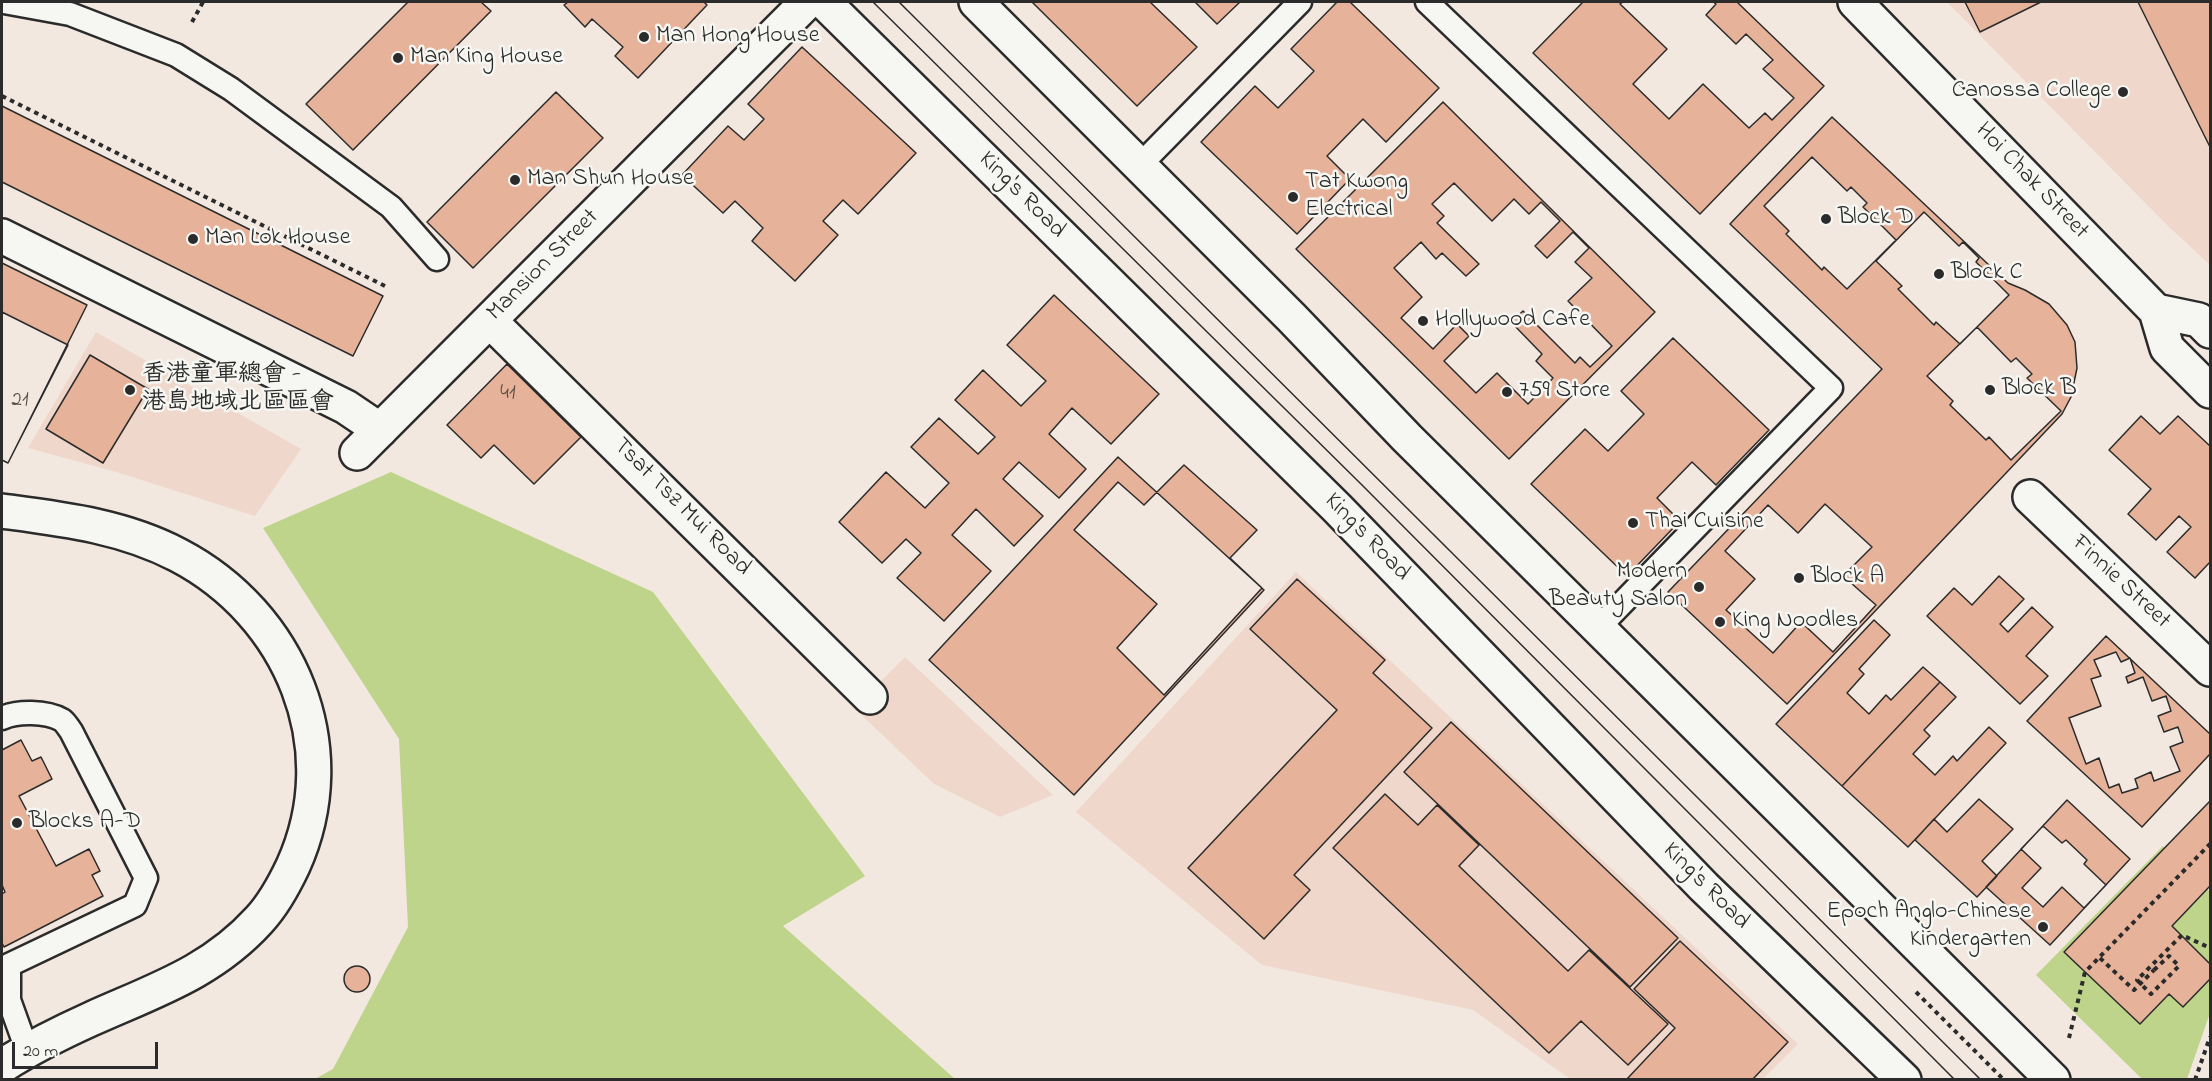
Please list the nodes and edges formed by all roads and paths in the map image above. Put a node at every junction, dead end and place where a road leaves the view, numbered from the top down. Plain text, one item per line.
1 (4, 2) edge
2 (807, 2) edge
3 (824, 2) edge
4 (976, 2) edge
5 (1300, 2) edge
6 (1427, 2) edge
7 (1855, 2) edge
8 (2, 96) edge
9 (1140, 165) junction
10 (2, 236) edge
11 (437, 259) dead end
12 (387, 286) dead end
13 (2156, 311) junction
14 (490, 321) junction
15 (2211, 331) edge
16 (2211, 391) edge
17 (380, 430) junction
18 (357, 453) dead end
19 (2030, 497) dead end
20 (2, 511) edge
21 (1598, 628) junction
22 (2211, 669) edge
23 (870, 696) dead end
24 (2, 718) edge
25 (2211, 844) edge
26 (2211, 948) edge
27 (2100, 958) junction
28 (1916, 992) dead end
29 (2211, 1036) edge
30 (2067, 1047) dead end
31 (14, 1058) edge
32 (1877, 1068) edge
33 (1904, 1080) edge
34 (2004, 1080) edge
35 (2053, 1080) edge
36 (2195, 1080) edge

1 - 11 lane
2 - 14 street, Mansion Street
3 - 32 street, King's Road
4 - 9 street
5 - 9 lane
6 - 21 lane
7 - 13 street, Hoi Chak Street
8 - 12 path
9 - 21 street
10 - 17 street
13 - 15 street
13 - 16 street, Hoi Chak Street
14 - 17 street, Mansion Street
14 - 23 street, Tsat Tsz Mui Road
17 - 18 street, Mansion Street
19 - 22 street, Finnie Street
20 - 31 street
21 - 35 street
24 - 31 lane
25 - 27 path
26 - 27 path, bridge
27 - 30 path
28 - 34 path, bridge
29 - 36 path
32 - 33 street, King's Road

